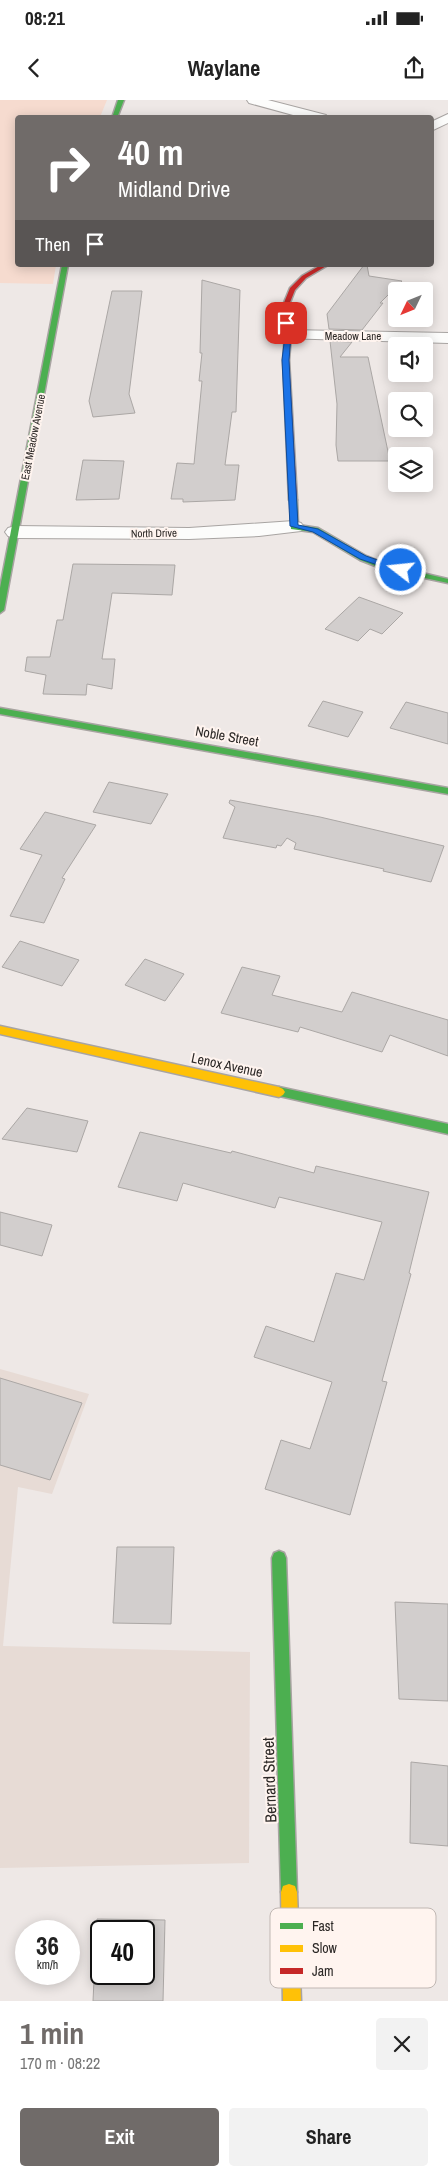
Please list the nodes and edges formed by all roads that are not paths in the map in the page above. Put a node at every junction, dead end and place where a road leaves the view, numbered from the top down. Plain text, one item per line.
1 (120, 100) edge
2 (253, 100) edge
3 (115, 115) edge
4 (310, 115) edge
5 (448, 118) edge
6 (434, 125) edge
7 (66, 267) edge
8 (322, 267) edge
9 (288, 335) junction
10 (448, 338) edge
11 (294, 526) junction
12 (9, 544) edge
13 (448, 582) edge
14 (0, 610) edge
15 (0, 711) edge
16 (448, 791) edge
17 (0, 1030) edge
18 (448, 1129) edge
19 (279, 1558) dead end
20 (289, 1908) edge
21 (292, 1988) edge
22 (292, 2001) edge

1 - 3 street
2 - 4 street
5 - 6 street
7 - 12 street, East Meadow Avenue
8 - 9 street
9 - 10 street, Meadow Lane
9 - 11 street
11 - 12 street, North Drive
11 - 13 street
12 - 14 street, East Meadow Avenue
15 - 16 street, Noble Street
17 - 18 street, Lenox Avenue
19 - 20 street, Bernard Street
21 - 22 street, Bernard Street

